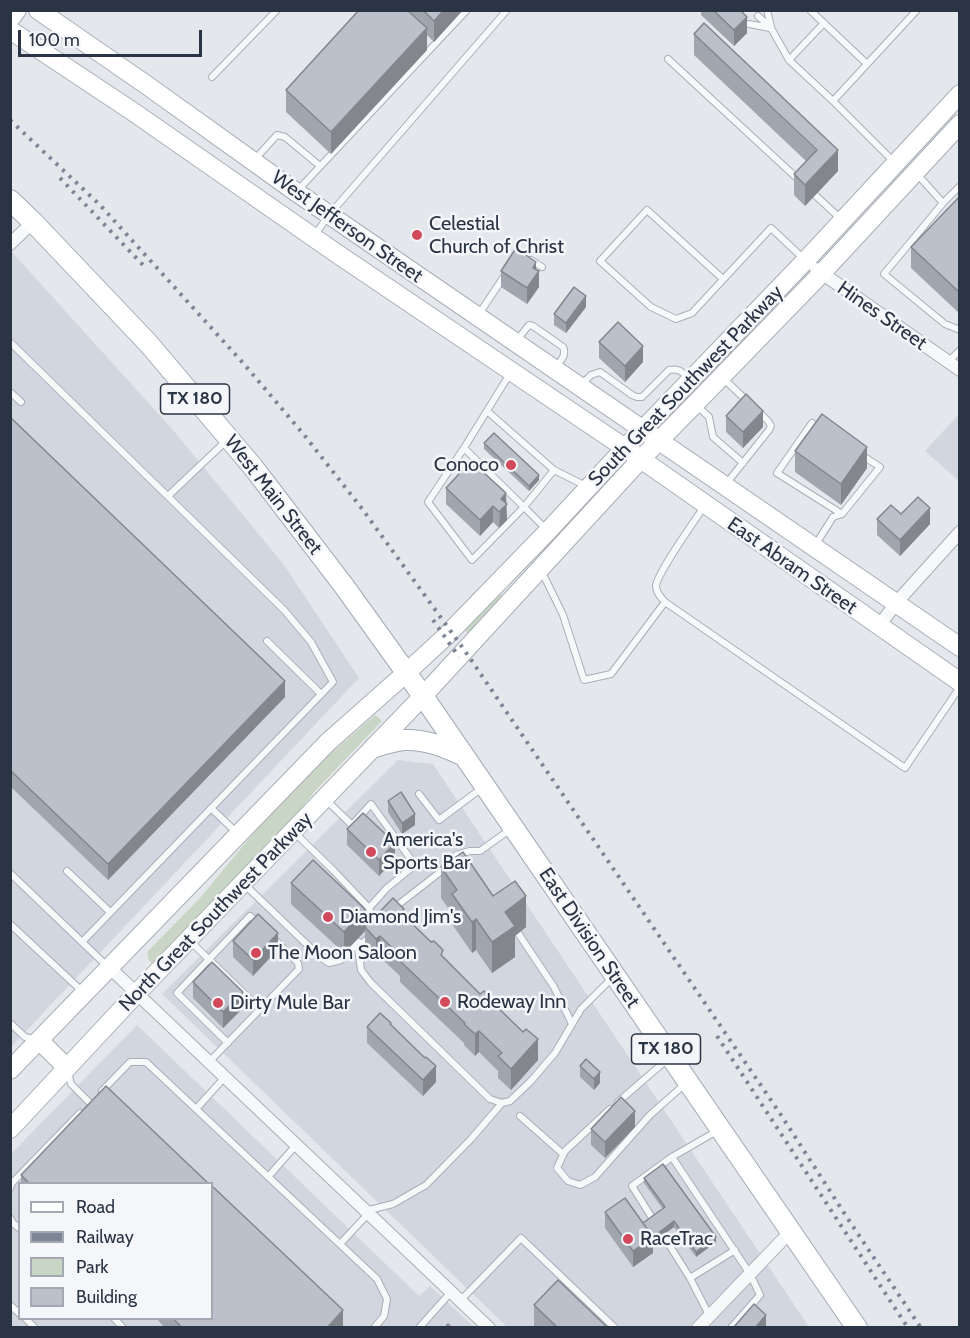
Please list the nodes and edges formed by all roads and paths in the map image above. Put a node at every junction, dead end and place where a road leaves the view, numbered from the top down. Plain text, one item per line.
1 (17, 10) edge
2 (38, 10) edge
3 (277, 10) edge
4 (467, 10) edge
5 (507, 10) edge
6 (767, 10) edge
7 (810, 10) edge
8 (917, 10) edge
9 (758, 16) dead end
10 (10, 19) edge
11 (824, 23) junction
12 (749, 24) edge
13 (771, 28) junction
14 (10, 30) edge
15 (668, 59) dead end
16 (789, 60) junction
17 (867, 64) junction
18 (212, 77) dead end
19 (148, 87) junction
20 (960, 94) edge
21 (833, 101) junction
22 (132, 111) junction
23 (960, 124) edge
24 (252, 162) junction
25 (895, 163) junction
26 (320, 166) junction
27 (915, 171) junction
28 (804, 185) edge
29 (960, 186) edge
30 (296, 192) junction
31 (815, 195) dead end
32 (10, 201) edge
33 (943, 203) junction
34 (329, 215) junction
35 (843, 220) junction
36 (33, 222) junction
37 (351, 230) junction
38 (314, 237) junction
39 (10, 244) edge
40 (336, 252) junction
41 (521, 257) edge
42 (806, 260) junction
43 (542, 267) dead end
44 (510, 269) edge
45 (820, 274) junction
46 (723, 279) junction
47 (477, 317) junction
48 (960, 330) edge
49 (510, 340) junction
50 (10, 342) edge
51 (960, 350) edge
52 (490, 357) junction
53 (948, 362) junction
54 (960, 370) edge
55 (511, 372) junction
56 (721, 377) junction
57 (692, 380) junction
58 (580, 387) junction
59 (10, 392) edge
60 (21, 402) dead end
61 (695, 404) junction
62 (487, 411) junction
63 (822, 429) edge
64 (643, 431) junction
65 (229, 439) junction
66 (658, 441) junction
67 (464, 448) junction
68 (625, 448) junction
69 (860, 455) edge
70 (640, 459) junction
71 (743, 463) junction
72 (554, 470) junction
73 (724, 486) junction
74 (589, 488) junction
75 (168, 496) junction
76 (705, 505) junction
77 (524, 507) junction
78 (842, 514) junction
79 (549, 531) junction
80 (960, 531) edge
81 (814, 547) junction
82 (540, 569) junction
83 (665, 602) junction
84 (896, 603) junction
85 (879, 626) junction
86 (267, 641) dead end
87 (960, 647) edge
88 (406, 673) junction
89 (960, 685) edge
90 (321, 694) junction
91 (423, 696) junction
92 (375, 747) junction
93 (465, 757) junction
94 (485, 786) junction
95 (419, 794) dead end
96 (325, 799) junction
97 (211, 808) junction
98 (513, 827) junction
99 (293, 832) junction
100 (239, 836) junction
101 (463, 853) junction
102 (470, 862) edge
103 (67, 871) dead end
104 (10, 873) edge
105 (244, 884) junction
106 (369, 908) junction
107 (110, 912) junction
108 (388, 915) edge
109 (381, 923) edge
110 (10, 924) edge
111 (518, 933) dead end
112 (189, 940) junction
113 (82, 942) junction
114 (209, 959) junction
115 (109, 968) junction
116 (615, 975) junction
117 (84, 993) junction
118 (136, 994) junction
119 (260, 1009) junction
120 (10, 1023) edge
121 (572, 1024) junction
122 (39, 1040) junction
123 (228, 1043) junction
124 (670, 1056) junction
125 (208, 1063) junction
126 (68, 1068) junction
127 (10, 1070) edge
128 (224, 1078) junction
129 (688, 1082) junction
130 (90, 1103) junction
131 (502, 1103) junction
132 (196, 1109) junction
133 (520, 1116) dead end
134 (10, 1129) edge
135 (721, 1129) junction
136 (296, 1146) junction
137 (563, 1154) junction
138 (672, 1157) junction
139 (268, 1177) junction
140 (10, 1188) edge
141 (367, 1212) junction
142 (790, 1231) junction
143 (340, 1244) junction
144 (735, 1250) junction
145 (750, 1274) junction
146 (690, 1278) junction
147 (456, 1297) junction
148 (709, 1316) junction
149 (374, 1328) edge
150 (419, 1328) edge
151 (489, 1328) edge
152 (615, 1328) edge
153 (698, 1328) edge
154 (731, 1328) edge
155 (857, 1328) edge

1 - 10 main road
2 - 19 main road, West Jefferson Street
3 - 18 lane
4 - 26 lane
5 - 34 lane
6 - 13 lane
7 - 11 lane
8 - 17 lane
9 - 13 lane
11 - 16 lane
11 - 17 lane
12 - 13 lane
13 - 16 lane
14 - 22 main road, West Jefferson Street
15 - 28 lane
16 - 21 lane
17 - 21 lane
19 - 22 main road
19 - 24 main road, West Jefferson Street
20 - 25 main road, South Great Southwest Parkway
21 - 25 lane
22 - 38 main road, West Jefferson Street
23 - 27 main road, South Great Southwest Parkway
24 - 26 lane
24 - 30 main road, West Jefferson Street
25 - 35 main road, South Great Southwest Parkway
26 - 30 lane
27 - 33 lane
27 - 45 main road, South Great Southwest Parkway
29 - 33 lane
30 - 34 main road, West Jefferson Street
31 - 35 lane
32 - 36 main road, West Main Street / TX 180
33 - 48 lane
34 - 37 main road, West Jefferson Street
34 - 38 lane
35 - 42 main road, South Great Southwest Parkway
36 - 39 street
36 - 65 main road, West Main Street / TX 180
37 - 40 main road
37 - 47 main road, West Jefferson Street
38 - 40 main road, West Jefferson Street
40 - 52 main road, West Jefferson Street
41 - 43 lane
42 - 45 street, Hines Street
42 - 46 lane
42 - 57 main road, South Great Southwest Parkway
44 - 47 lane
45 - 53 street, Hines Street
45 - 56 main road, South Great Southwest Parkway
46 - 46 lane
47 - 49 main road, West Jefferson Street
49 - 52 main road
49 - 58 main road, West Jefferson Street
50 - 75 lane
51 - 53 lane
52 - 55 main road, West Jefferson Street
53 - 54 street, Hines Street
55 - 62 lane
55 - 68 main road, West Jefferson Street
56 - 61 main road, South Great Southwest Parkway
56 - 71 lane
57 - 58 lane
57 - 64 main road, South Great Southwest Parkway
58 - 64 main road, West Jefferson Street
59 - 60 lane
61 - 66 main road, South Great Southwest Parkway
61 - 71 lane
62 - 67 lane
62 - 72 lane
63 - 78 lane
64 - 66 main road, West Jefferson Street
64 - 68 main road, South Great Southwest Parkway
65 - 75 lane
65 - 88 main road, West Main Street / TX 180
66 - 70 main road, South Great Southwest Parkway
66 - 73 main road, East Abram Street
67 - 77 lane
67 - 77 lane
68 - 70 main road, East Abram Street
68 - 74 main road, South Great Southwest Parkway
69 - 78 lane
70 - 76 main road, East Abram Street
70 - 82 main road, South Great Southwest Parkway
71 - 73 lane
72 - 74 lane
72 - 77 lane
73 - 81 main road, East Abram Street
74 - 79 main road, South Great Southwest Parkway
75 - 90 lane
76 - 83 lane
76 - 85 main road, East Abram Street
77 - 79 lane
78 - 81 lane
79 - 88 main road, South Great Southwest Parkway
80 - 84 street
81 - 84 main road, East Abram Street
82 - 83 lane
82 - 91 main road, South Great Southwest Parkway
83 - 89 lane
84 - 85 street
84 - 87 main road, East Abram Street
85 - 89 main road, East Abram Street
86 - 90 lane
88 - 91 main road, West Main Street / TX 180
88 - 100 main road, North Great Southwest Parkway
90 - 97 lane
91 - 92 main road, North Great Southwest Parkway
91 - 93 main road, East Division Street / TX 180
92 - 93 main road
92 - 96 main road, North Great Southwest Parkway
93 - 94 main road, East Division Street / TX 180
94 - 95 lane
94 - 98 main road, East Division Street / TX 180
96 - 99 main road, North Great Southwest Parkway
96 - 106 lane
97 - 100 lane
97 - 107 lane
98 - 101 lane
98 - 116 main road, East Division Street / TX 180
99 - 105 main road, North Great Southwest Parkway
99 - 106 lane
100 - 115 main road, North Great Southwest Parkway
101 - 102 lane
101 - 108 lane
103 - 107 lane
104 - 113 lane
105 - 106 lane
105 - 112 main road, North Great Southwest Parkway
107 - 113 lane
109 - 131 lane
110 - 117 lane
111 - 121 lane
112 - 114 lane
112 - 118 main road, North Great Southwest Parkway
113 - 115 lane
114 - 119 lane
114 - 119 lane
114 - 123 lane
115 - 117 main road, North Great Southwest Parkway
115 - 118 street
116 - 121 lane
116 - 124 main road, East Division Street / TX 180
117 - 122 main road, North Great Southwest Parkway
118 - 125 street
118 - 126 main road, North Great Southwest Parkway
119 - 123 lane
120 - 122 lane
121 - 131 lane
122 - 126 main road
122 - 127 main road, North Great Southwest Parkway
123 - 125 lane
124 - 129 main road, East Division Street / TX 180
124 - 137 lane
125 - 128 street
126 - 130 lane
126 - 134 main road, North Great Southwest Parkway
128 - 132 lane
128 - 136 street
129 - 135 main road, East Division Street / TX 180
129 - 137 lane
130 - 132 lane
130 - 140 lane
131 - 141 lane
132 - 139 lane
133 - 137 lane
135 - 138 lane
135 - 142 main road, East Division Street / TX 180
136 - 139 lane
136 - 141 street
138 - 144 lane
138 - 146 lane
139 - 143 lane
141 - 143 lane
141 - 147 street
142 - 145 street
142 - 155 main road, East Division Street / TX 180
143 - 149 lane
144 - 145 lane
144 - 146 lane
145 - 148 street
145 - 154 lane
146 - 148 lane
147 - 150 lane
147 - 151 street
147 - 152 lane
148 - 153 street

